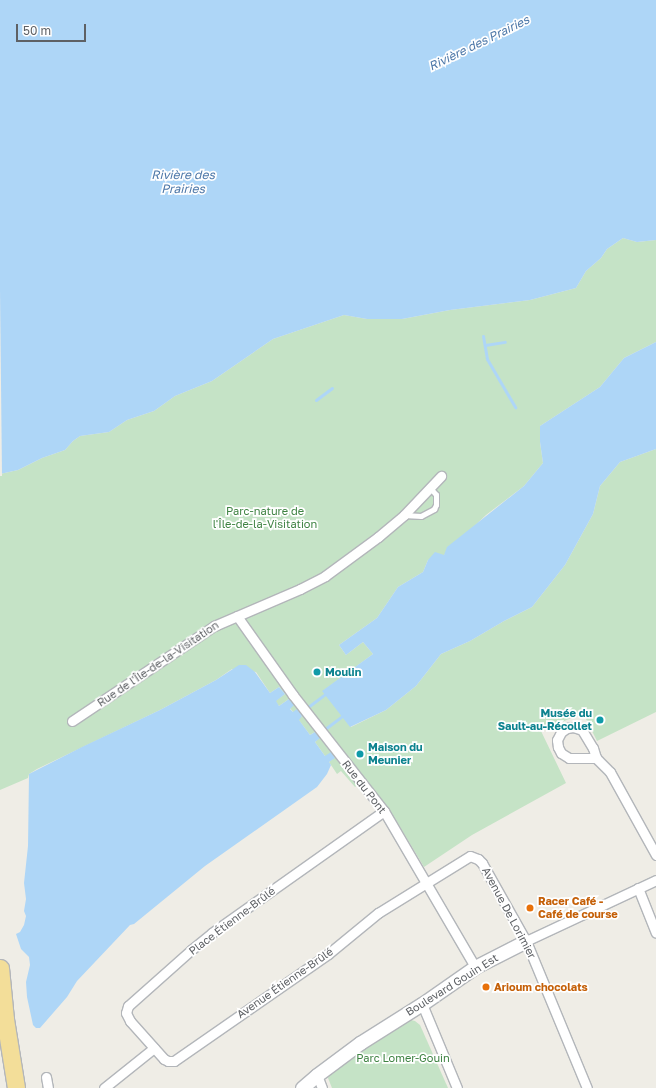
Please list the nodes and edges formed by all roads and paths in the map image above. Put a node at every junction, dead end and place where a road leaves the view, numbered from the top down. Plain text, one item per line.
1 (441, 476) dead end
2 (430, 488) junction
3 (404, 515) junction
4 (237, 616) junction
5 (72, 721) dead end
6 (596, 758) dead end
7 (384, 811) junction
8 (656, 855) edge
9 (470, 856) joint
10 (656, 880) edge
11 (427, 882) junction
12 (638, 888) junction
13 (656, 933) edge
14 (526, 941) junction
15 (475, 967) junction
16 (0, 968) edge
17 (422, 1004) junction
18 (154, 1048) junction
19 (316, 1075) junction
20 (46, 1077) dead end
21 (16, 1088) edge
22 (48, 1088) edge
23 (104, 1088) edge
24 (302, 1088) edge
25 (322, 1088) edge
26 (457, 1088) edge
27 (587, 1088) edge

1 - 2 street, Rue de l'Île-de-la-Visitation
2 - 3 street, Rue de l'Île-de-la-Visitation
2 - 3 lane
3 - 4 street, Rue de l'Île-de-la-Visitation
4 - 5 street, Rue de l'Île-de-la-Visitation
4 - 7 street, Rue du Pont
6 - 8 street
7 - 11 street, Rue du Pont
7 - 18 street, Place Étienne-Brûlé
9 - 11 street, Avenue Étienne-Brûlé
9 - 14 street, Avenue De Lorimier
10 - 12 street, Boulevard Gouin Est
11 - 15 street, Rue du Pont
11 - 18 street, Avenue Étienne-Brûlé
12 - 13 street
12 - 14 street, Boulevard Gouin Est
14 - 15 street, Boulevard Gouin Est
14 - 27 street, Avenue De Lorimier
15 - 17 street, Boulevard Gouin Est
16 - 21 highway
17 - 19 street, Boulevard Gouin Est
17 - 26 street
18 - 23 street
19 - 24 street, Boulevard Gouin Est
19 - 25 street
20 - 22 street

